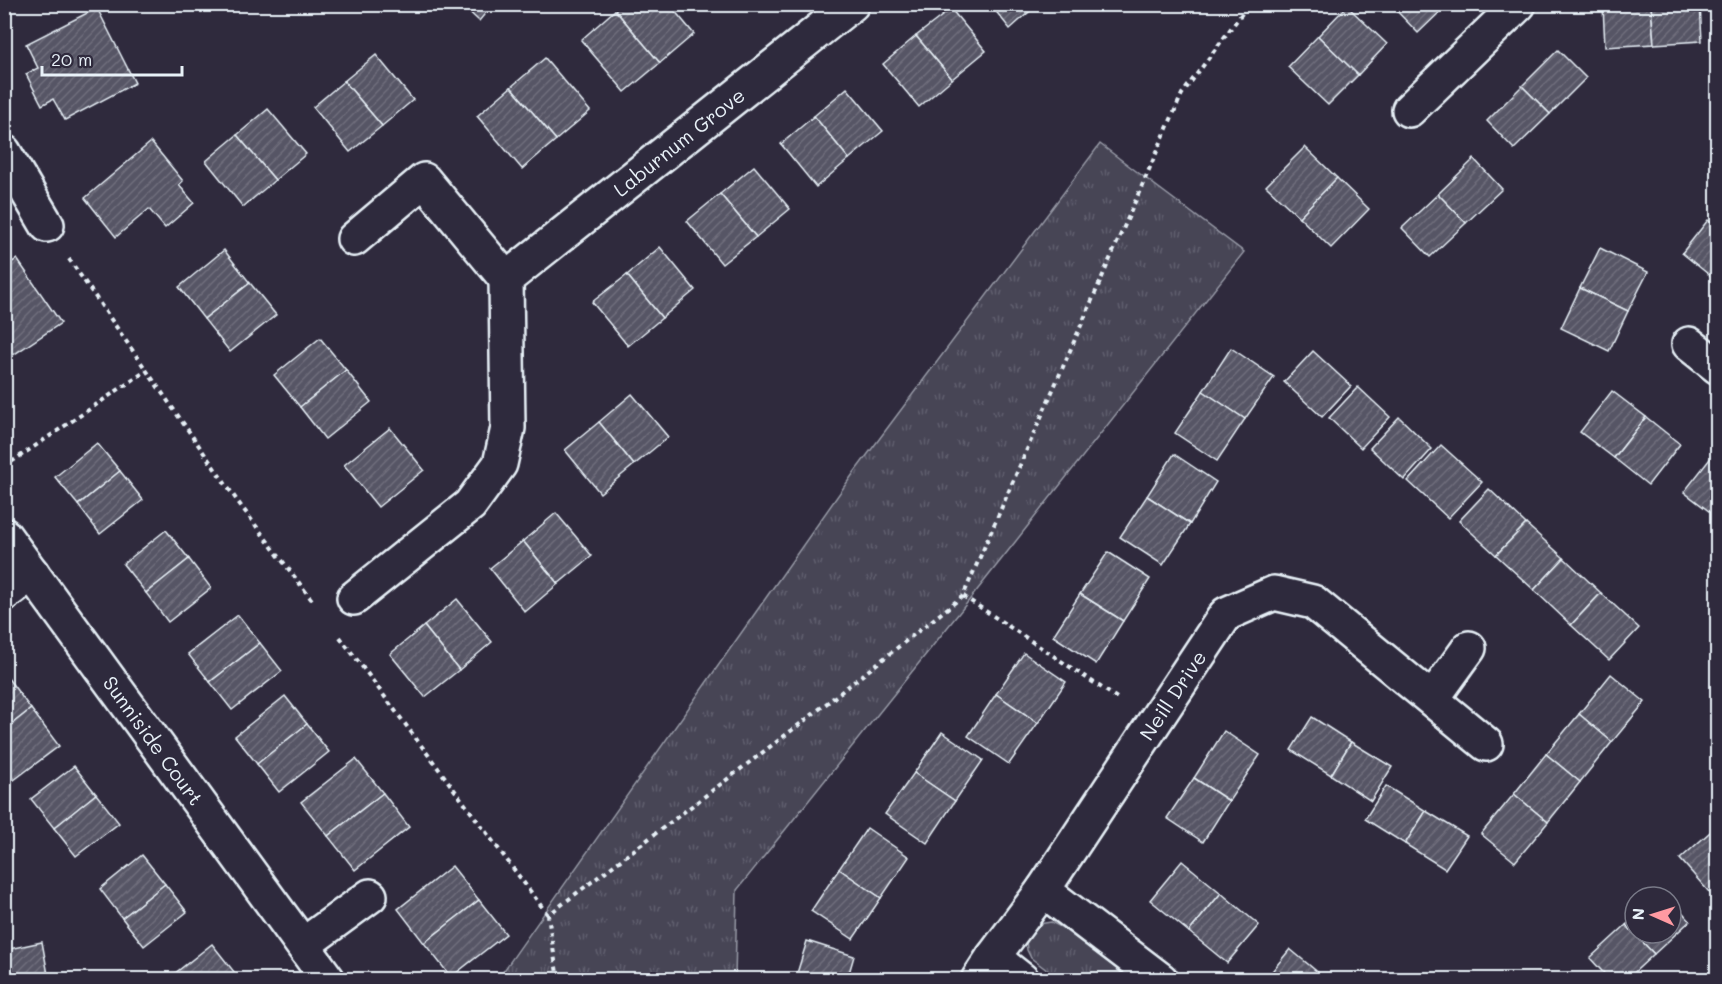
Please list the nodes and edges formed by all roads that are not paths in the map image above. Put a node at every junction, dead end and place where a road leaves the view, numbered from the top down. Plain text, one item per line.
1 (852, 4) edge
2 (1519, 4) edge
3 (1409, 110) dead end
4 (4, 152) edge
5 (46, 225) road end
6 (354, 239) dead end
7 (506, 279) junction
8 (1689, 344) dead end
9 (1718, 367) edge
10 (4, 535) edge
11 (32, 573) junction
12 (4, 594) edge
13 (354, 598) dead end
14 (1469, 648) dead end
15 (1432, 699) junction
16 (1486, 744) dead end
17 (1043, 890) junction
18 (370, 896) dead end
19 (303, 945) junction
20 (986, 968) edge
21 (328, 980) edge
22 (1022, 980) edge
23 (1161, 980) edge

1 - 7 street, Laburnum Grove
2 - 3 street
4 - 5 street
6 - 7 street
7 - 13 street
8 - 9 street
10 - 11 street, Sunniside Court
11 - 12 street
11 - 19 street, Sunniside Court
14 - 15 street
15 - 16 street, Neill Drive
15 - 17 street, Neill Drive
17 - 20 street, Neill Drive
17 - 23 street
18 - 19 street
19 - 21 street, Sunniside Court
20 - 22 street

